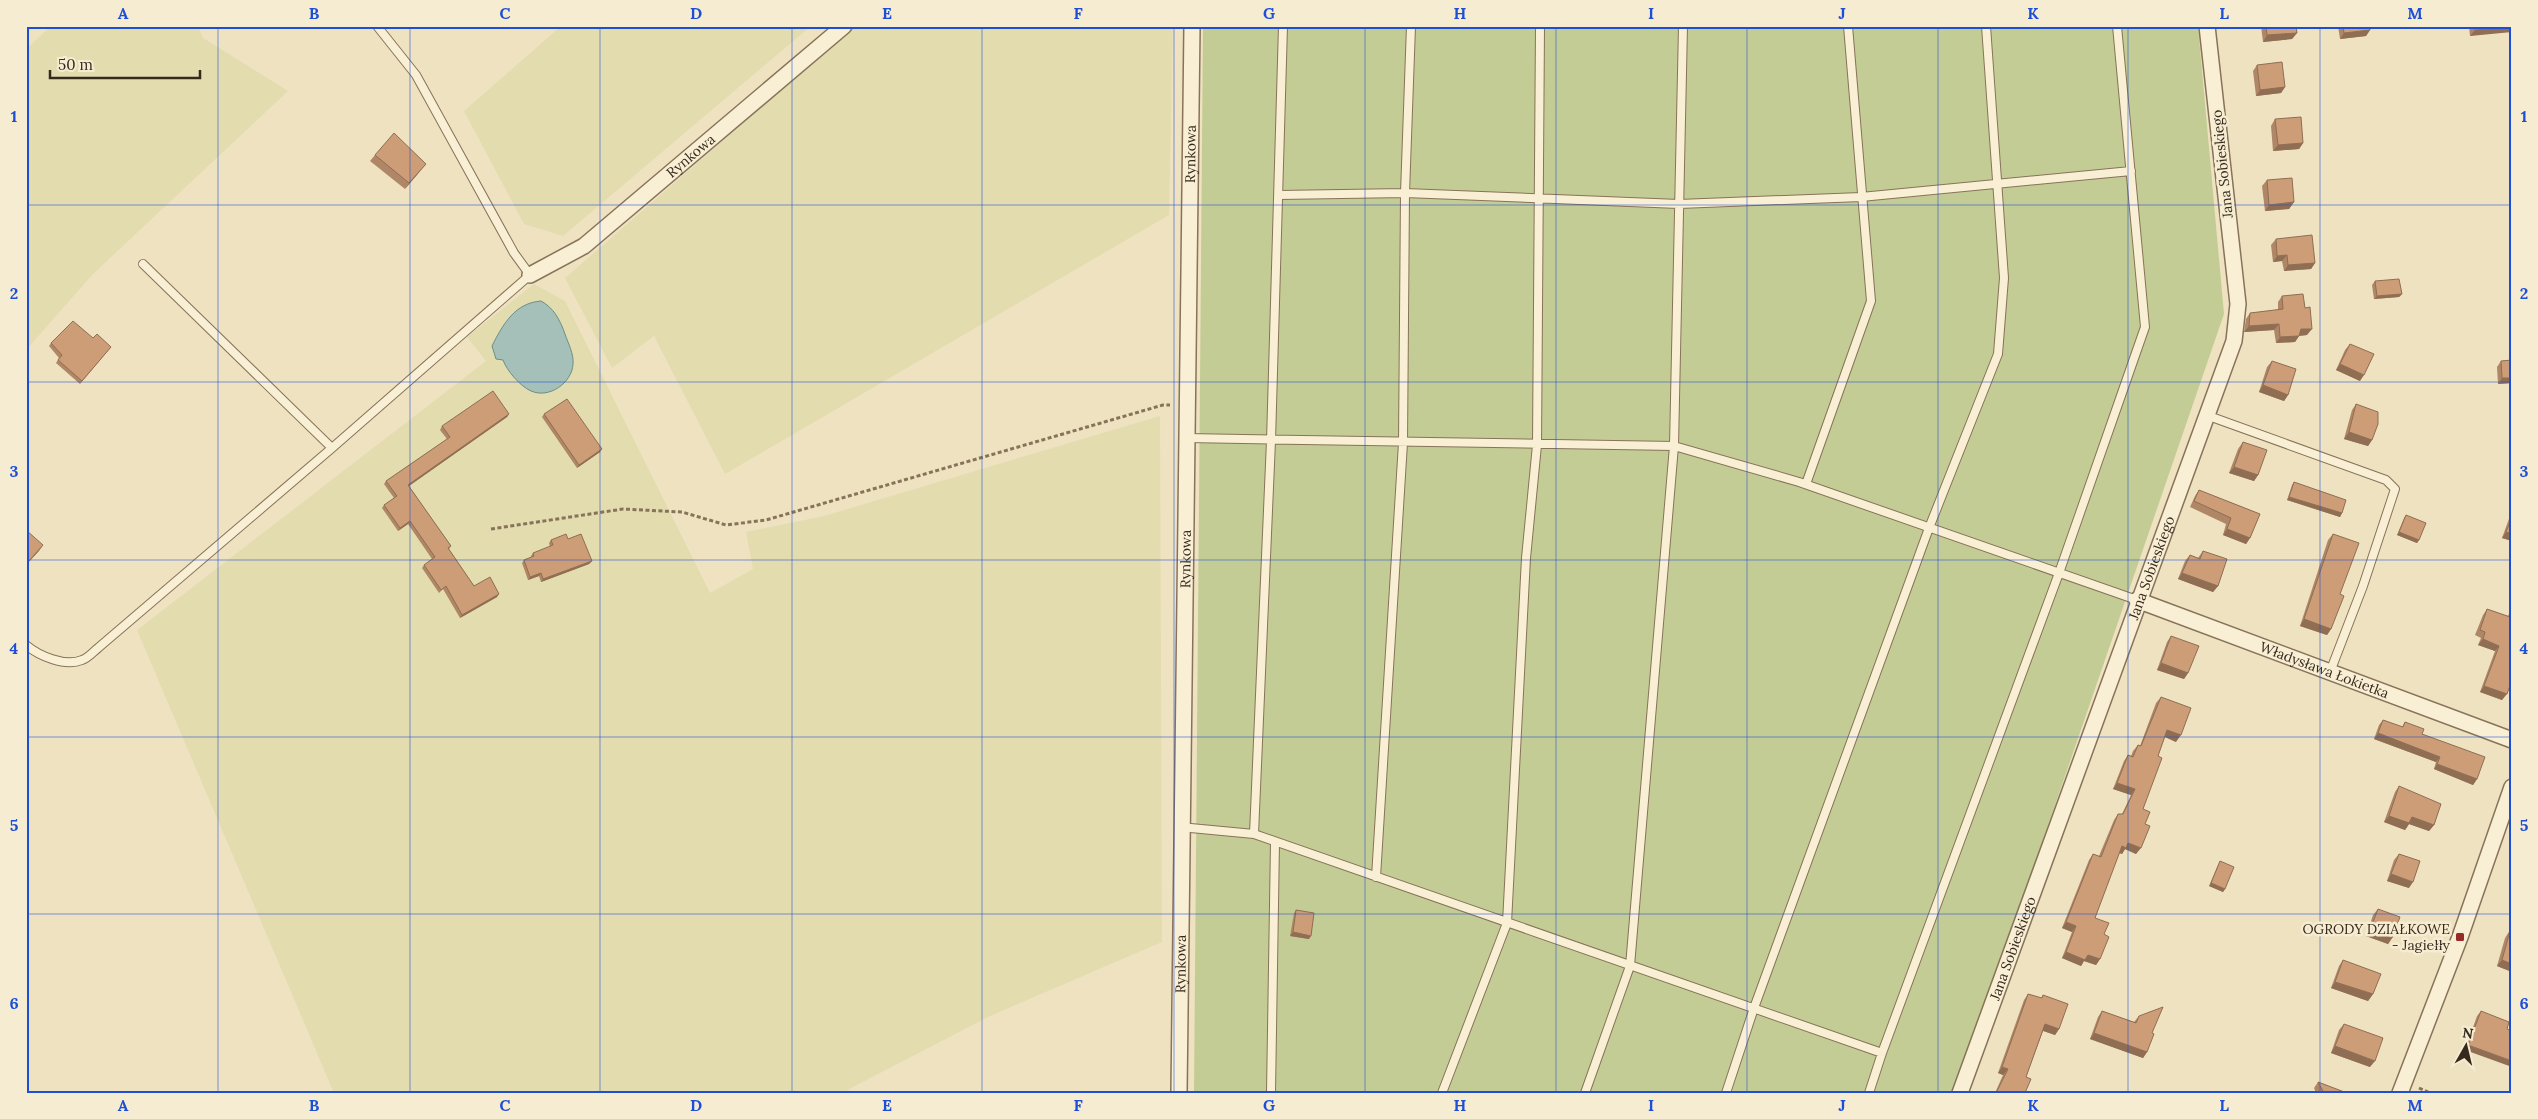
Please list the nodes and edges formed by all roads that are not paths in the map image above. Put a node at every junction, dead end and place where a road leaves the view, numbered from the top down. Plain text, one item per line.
1 (377, 26) edge
2 (844, 26) edge
3 (1192, 26) edge
4 (1283, 26) edge
5 (1411, 26) edge
6 (1540, 26) edge
7 (1683, 26) edge
8 (1848, 26) edge
9 (1986, 26) edge
10 (2117, 26) edge
11 (2207, 26) edge
12 (2131, 171) junction
13 (1997, 182) junction
14 (1405, 193) junction
15 (1279, 195) junction
16 (1861, 197) junction
17 (1537, 200) junction
18 (1680, 204) junction
19 (143, 264) dead end
20 (530, 275) junction
21 (2206, 416) junction
22 (1186, 438) junction
23 (1271, 441) junction
24 (1403, 443) junction
25 (1537, 445) junction
26 (1674, 446) junction
27 (332, 448) junction
28 (1806, 484) junction
29 (1929, 528) junction
30 (2058, 573) junction
31 (2137, 600) junction
32 (26, 645) edge
33 (2330, 672) junction
34 (2512, 740) edge
35 (2512, 787) edge
36 (1180, 826) junction
37 (1254, 834) junction
38 (1274, 842) junction
39 (1376, 877) junction
40 (1507, 923) junction
41 (1630, 966) junction
42 (1754, 1008) junction
43 (1882, 1053) junction
44 (1179, 1093) edge
45 (1271, 1093) edge
46 (1442, 1093) edge
47 (1585, 1093) edge
48 (1726, 1093) edge
49 (1868, 1093) edge
50 (1960, 1093) edge
51 (2400, 1093) edge

1 - 20 lane
2 - 20 street, Rynkowa
3 - 22 street, Rynkowa
4 - 15 lane
5 - 14 lane
6 - 17 lane
7 - 18 lane
8 - 16 lane
9 - 13 lane
10 - 12 lane
11 - 21 street, Jana Sobieskiego
12 - 13 lane
12 - 30 lane
13 - 16 lane
13 - 29 lane
14 - 15 lane
14 - 17 lane
14 - 24 lane
15 - 23 lane
16 - 18 lane
16 - 28 lane
17 - 18 lane
17 - 25 lane
18 - 26 lane
19 - 27 lane
20 - 27 lane
21 - 31 street, Jana Sobieskiego
21 - 33 lane
22 - 23 lane
22 - 36 street, Rynkowa
23 - 24 lane
23 - 37 lane
24 - 25 lane
24 - 39 lane
25 - 26 lane
25 - 40 lane
26 - 28 lane
26 - 41 lane
27 - 32 lane
28 - 29 lane
29 - 30 lane
29 - 42 lane
30 - 31 lane
30 - 43 lane
31 - 33 street, Władysława Łokietka
31 - 50 street, Jana Sobieskiego
33 - 34 street, Władysława Łokietka
35 - 51 street
36 - 37 lane
36 - 44 street, Rynkowa
37 - 38 lane
38 - 39 lane
38 - 45 lane
39 - 40 lane
40 - 41 lane
40 - 46 lane
41 - 42 lane
41 - 47 lane
42 - 43 lane
42 - 48 lane
43 - 49 lane

